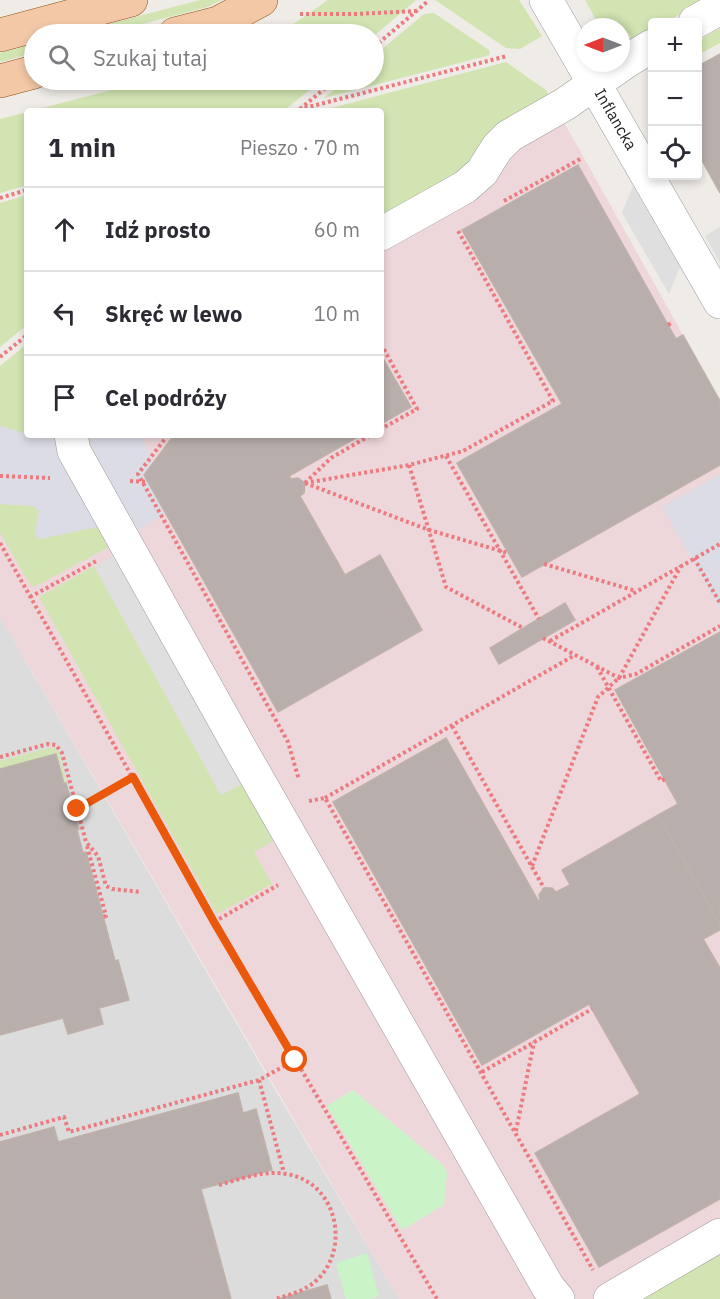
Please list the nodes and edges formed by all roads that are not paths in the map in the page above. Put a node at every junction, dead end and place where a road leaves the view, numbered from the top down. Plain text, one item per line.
1 (131, 0) edge
2 (261, 0) edge
3 (546, 0) edge
4 (720, 8) edge
5 (702, 18) edge
6 (41, 24) edge
7 (214, 24) edge
8 (24, 29) edge
9 (0, 35) edge
10 (648, 48) edge
11 (24, 75) edge
12 (0, 81) edge
13 (596, 83) junction
14 (384, 232) edge
15 (720, 302) edge
16 (72, 438) edge
17 (720, 1235) edge
18 (603, 1287) edge
19 (558, 1299) edge

1 - 6 main road
2 - 7 main road
3 - 13 street, Inflancka
4 - 5 street
8 - 9 main road
10 - 13 street
11 - 12 main road
13 - 14 street
13 - 15 street, Inflancka
16 - 19 street
17 - 18 street

